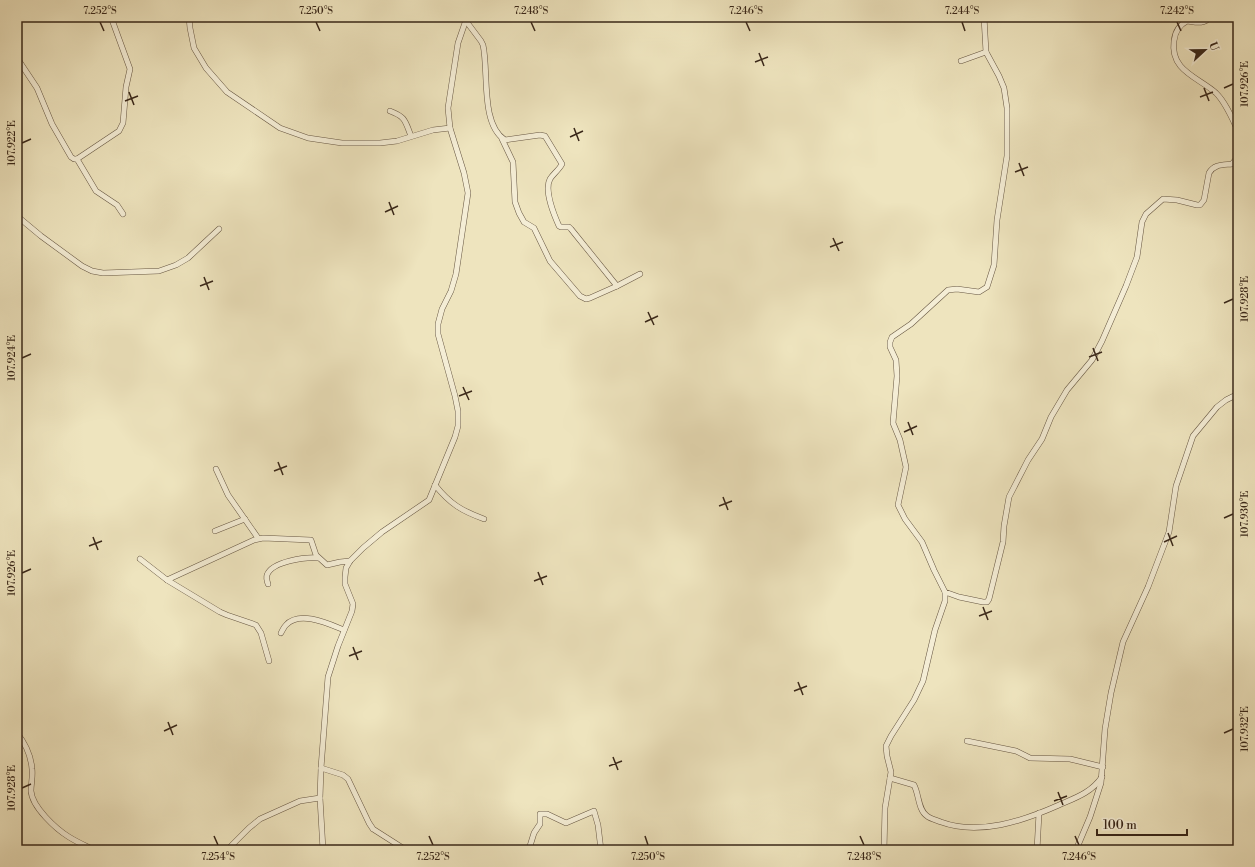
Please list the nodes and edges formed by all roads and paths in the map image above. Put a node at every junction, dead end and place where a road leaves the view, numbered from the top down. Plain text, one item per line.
1 (111, 17) edge
2 (189, 17) edge
3 (984, 17) edge
4 (1210, 17) edge
5 (467, 19) edge
6 (986, 52) junction
7 (17, 58) edge
8 (961, 61) dead end
9 (390, 110) dead end
10 (450, 128) junction
11 (1238, 131) edge
12 (411, 136) junction
13 (501, 138) junction
14 (1238, 157) edge
15 (78, 159) junction
16 (123, 214) dead end
17 (17, 216) edge
18 (219, 228) dead end
19 (640, 274) dead end
20 (617, 286) junction
21 (1238, 394) edge
22 (216, 469) dead end
23 (435, 485) junction
24 (484, 518) dead end
25 (244, 519) junction
26 (215, 531) dead end
27 (258, 538) junction
28 (318, 558) junction
29 (140, 559) dead end
30 (350, 561) junction
31 (168, 580) junction
32 (268, 584) dead end
33 (945, 592) junction
34 (344, 630) junction
35 (281, 633) dead end
36 (269, 661) dead end
37 (17, 733) edge
38 (967, 741) dead end
39 (1103, 767) junction
40 (321, 768) junction
41 (1102, 777) junction
42 (890, 778) junction
43 (320, 798) junction
44 (1039, 813) junction
45 (94, 850) edge
46 (227, 850) edge
47 (323, 850) edge
48 (406, 850) edge
49 (525, 850) edge
50 (601, 850) edge
51 (884, 850) edge
52 (1037, 850) edge
53 (1076, 850) edge

1 - 15 street
2 - 12 street
3 - 6 street
4 - 11 street
5 - 10 street
5 - 13 street
6 - 8 street
6 - 33 street
7 - 15 street
9 - 12 street
10 - 12 street
10 - 23 street
13 - 20 street
13 - 20 street
14 - 33 street
15 - 16 street
17 - 18 street
19 - 20 street
21 - 39 street
22 - 25 street
23 - 24 street
23 - 30 street
25 - 26 street
25 - 27 street
27 - 28 street
27 - 31 street
28 - 30 street
28 - 32 street
29 - 31 street
30 - 34 street
31 - 36 street
33 - 42 street
34 - 35 street
34 - 40 street
37 - 45 street
38 - 39 street
39 - 41 street
40 - 43 street
40 - 48 street
41 - 44 street
41 - 53 street
42 - 44 street
42 - 51 street
43 - 46 street
43 - 47 street
44 - 52 street
49 - 50 street

